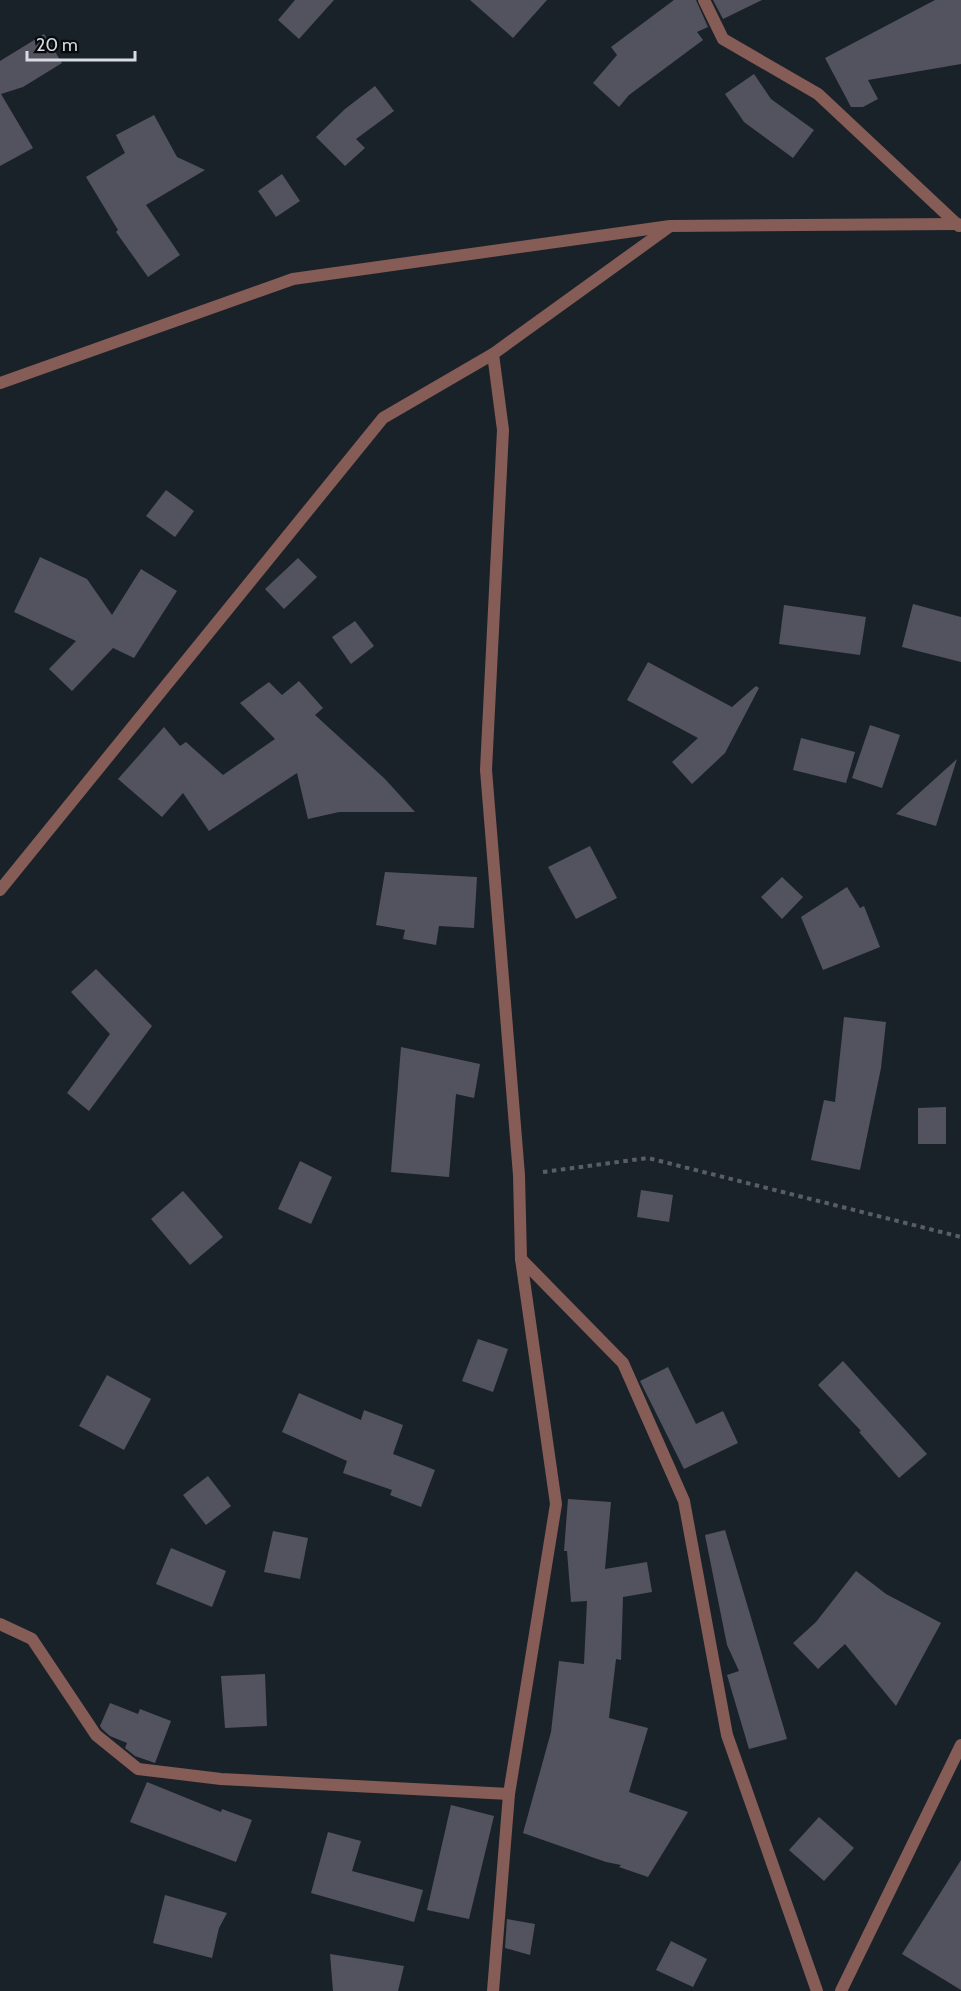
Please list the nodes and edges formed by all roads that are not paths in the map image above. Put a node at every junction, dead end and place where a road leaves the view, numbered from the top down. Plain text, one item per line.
1 (704, 0) edge
2 (670, 226) junction
3 (960, 227) edge
4 (493, 354) junction
5 (0, 383) edge
6 (0, 890) edge
7 (521, 1259) junction
8 (0, 1624) edge
9 (961, 1745) edge
10 (509, 1794) junction
11 (493, 1991) edge
12 (817, 1991) edge
13 (841, 1991) edge

1 - 3 street
2 - 3 street
2 - 4 street
2 - 5 street
4 - 6 street
4 - 7 street
7 - 10 street
7 - 12 street
8 - 10 street
9 - 13 street
10 - 11 street

